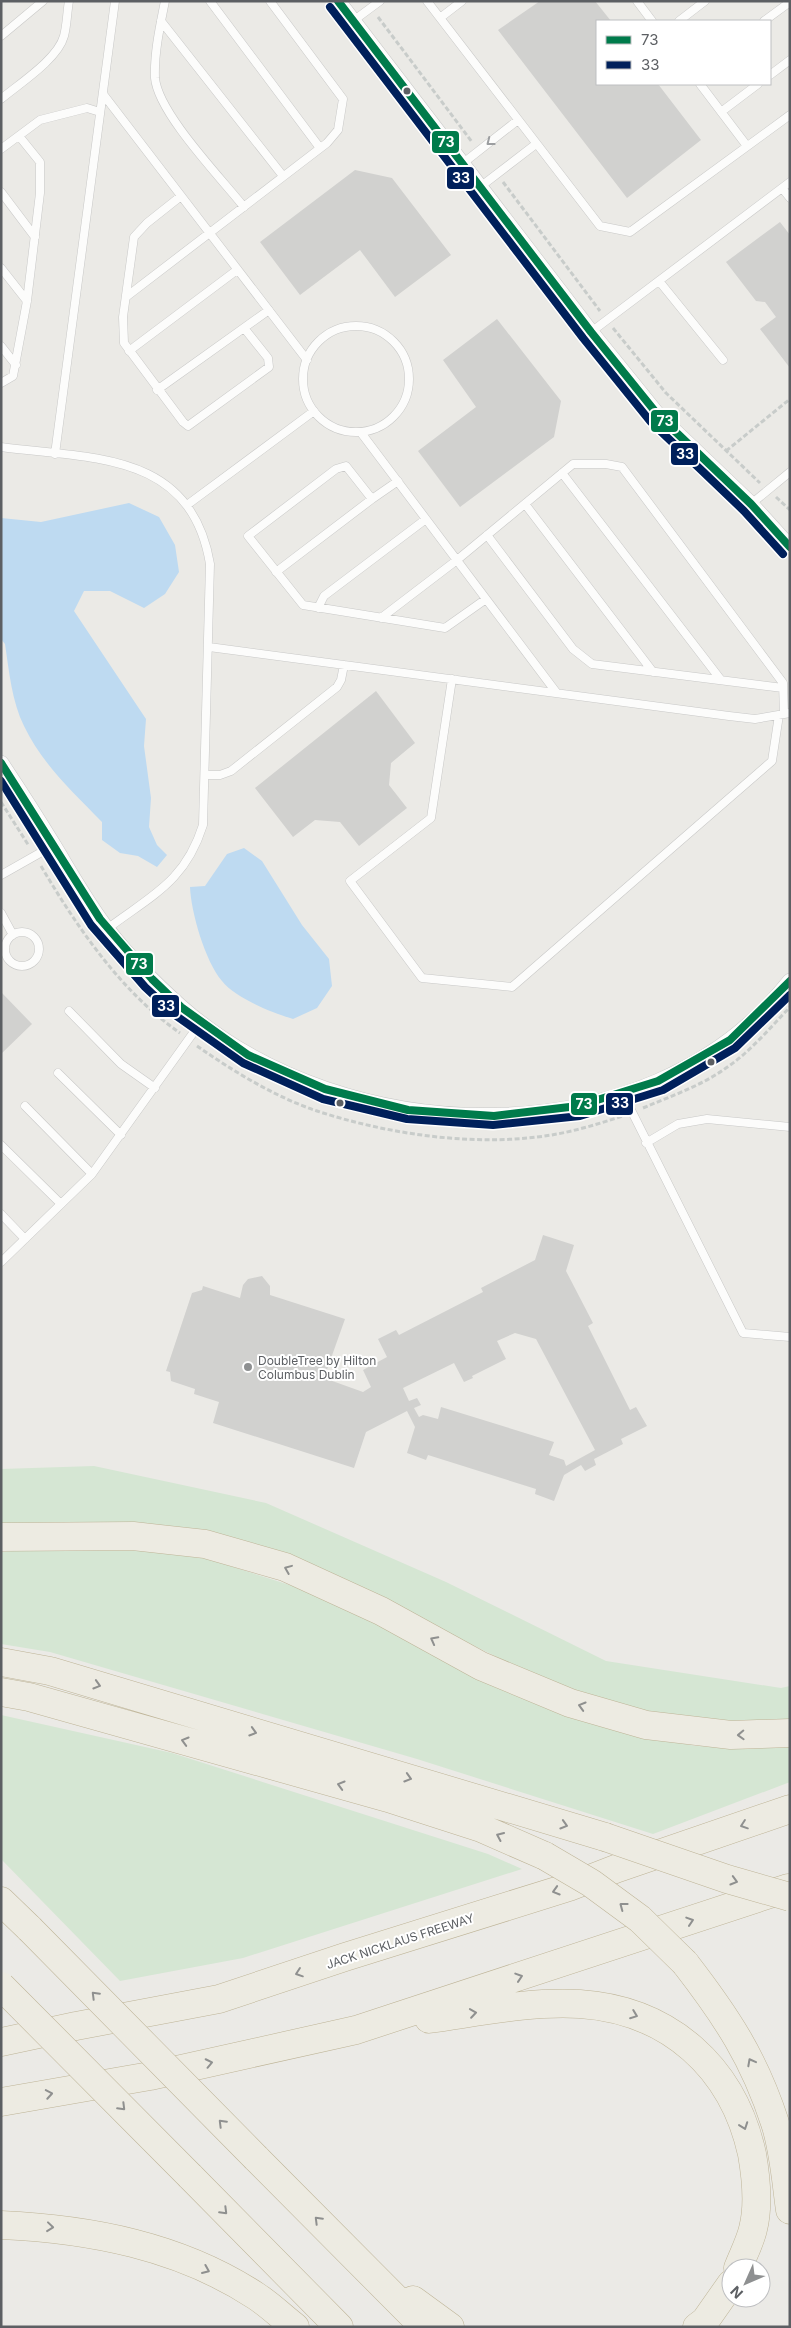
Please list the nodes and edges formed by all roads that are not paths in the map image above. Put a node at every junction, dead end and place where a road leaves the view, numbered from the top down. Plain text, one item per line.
1 (43, 1) edge
2 (68, 1) edge
3 (115, 1) edge
4 (165, 1) edge
5 (210, 1) edge
6 (270, 1) edge
7 (338, 1) edge
8 (380, 1) edge
9 (427, 1) edge
10 (462, 1) edge
11 (637, 1) edge
12 (705, 1) edge
13 (790, 2) edge
14 (440, 18) junction
15 (651, 20) edge
16 (679, 20) edge
17 (765, 20) edge
18 (353, 21) junction
19 (161, 22) junction
20 (1, 36) edge
21 (790, 60) edge
22 (771, 74) edge
23 (701, 85) edge
24 (757, 85) edge
25 (103, 94) junction
26 (1, 99) edge
27 (100, 112) junction
28 (721, 112) junction
29 (790, 115) edge
30 (518, 120) junction
31 (19, 136) junction
32 (536, 144) junction
33 (747, 146) junction
34 (320, 148) junction
35 (1, 149) edge
36 (462, 164) junction
37 (283, 176) junction
38 (790, 182) edge
39 (480, 187) junction
40 (782, 188) junction
41 (1, 192) edge
42 (181, 196) junction
43 (790, 198) edge
44 (244, 207) junction
45 (210, 233) junction
46 (35, 237) junction
47 (1, 268) edge
48 (237, 270) junction
49 (660, 281) junction
50 (126, 297) junction
51 (27, 301) junction
52 (269, 310) junction
53 (244, 328) junction
54 (591, 332) junction
55 (1, 346) edge
56 (129, 351) junction
57 (307, 360) junction
58 (723, 360) dead end
59 (16, 365) junction
60 (1, 383) edge
61 (157, 390) junction
62 (314, 411) junction
63 (362, 434) junction
64 (1, 447) edge
65 (55, 454) junction
66 (790, 472) edge
67 (562, 473) junction
68 (398, 481) junction
69 (372, 499) junction
70 (525, 504) junction
71 (751, 504) junction
72 (187, 505) junction
73 (426, 519) junction
74 (487, 535) junction
75 (790, 547) edge
76 (457, 560) junction
77 (276, 572) junction
78 (486, 599) junction
79 (318, 608) junction
80 (381, 618) junction
81 (209, 648) junction
82 (344, 665) junction
83 (653, 672) junction
84 (452, 679) junction
85 (721, 680) junction
86 (783, 688) junction
87 (556, 692) junction
88 (784, 714) edge
89 (1, 763) edge
90 (206, 775) junction
91 (7, 783) edge
92 (54, 845) junction
93 (1, 875) edge
94 (1, 913) edge
95 (107, 929) junction
96 (13, 935) junction
97 (790, 981) edge
98 (70, 1011) dead end
99 (201, 1022) junction
100 (58, 1073) dead end
101 (155, 1088) junction
102 (623, 1094) junction
103 (25, 1106) dead end
104 (790, 1127) edge
105 (121, 1135) junction
106 (646, 1143) junction
107 (1, 1145) edge
108 (92, 1174) junction
109 (61, 1204) junction
110 (1, 1214) edge
111 (25, 1239) junction
112 (1, 1262) edge
113 (790, 1337) edge
114 (1, 1537) edge
115 (1, 1662) edge
116 (1, 1692) edge
117 (790, 1733) edge
118 (790, 1809) edge
119 (790, 1888) edge
120 (790, 1897) edge
121 (1, 1901) edge
122 (1, 1986) edge
123 (356, 2030) junction
124 (1, 2042) edge
125 (1, 2102) edge
126 (790, 2210) edge
127 (1, 2225) edge
128 (353, 2255) junction
129 (742, 2258) edge
130 (721, 2298) edge
131 (295, 2327) edge
132 (339, 2327) edge
133 (424, 2327) edge
134 (450, 2327) edge
135 (697, 2327) edge

1 - 20 lane
2 - 26 lane
3 - 25 lane
4 - 19 lane
5 - 34 lane
6 - 34 lane
7 - 18 street
8 - 18 lane
9 - 14 lane
10 - 14 lane
11 - 15 lane
12 - 16 lane
13 - 17 lane
14 - 30 lane
18 - 36 street
19 - 37 lane
19 - 44 lane
21 - 22 lane
23 - 28 lane
24 - 28 lane
25 - 27 lane
25 - 42 lane
27 - 31 lane
27 - 65 lane
28 - 33 lane
29 - 33 lane
30 - 32 lane
30 -> 36 lane
31 - 35 lane
31 - 46 lane
32 - 33 lane
32 - 39 lane
34 - 37 lane
36 - 39 street
37 - 44 lane
38 - 40 lane
39 - 54 street
40 - 43 lane
40 - 49 lane
41 - 46 lane
42 - 45 lane
42 - 50 lane
44 - 45 lane
45 - 48 lane
45 - 50 lane
46 - 51 lane
47 - 51 lane
48 - 52 lane
48 - 56 lane
49 - 54 lane
49 - 58 lane
50 - 56 lane
51 - 59 lane
52 - 53 lane
52 - 57 lane
53 - 61 lane
53 - 61 lane
54 - 71 street
55 - 59 lane
56 - 61 lane
57 - 62 lane
57 - 63 lane
59 - 60 lane
62 - 63 lane
62 - 72 lane
63 - 68 lane
64 - 65 lane
65 - 72 lane
66 - 71 lane
67 - 70 lane
67 - 85 lane
67 - 86 lane
68 - 69 lane
68 - 73 lane
69 - 77 lane
69 - 77 lane
70 - 74 lane
70 - 83 lane
71 - 75 street
72 - 81 lane
73 - 76 lane
73 - 79 lane
74 - 76 lane
74 - 83 lane
76 - 78 lane
76 - 80 lane
77 - 79 lane
78 - 80 lane
78 - 87 lane
79 - 80 lane
81 - 82 lane
81 - 90 lane
82 - 84 lane
82 - 90 lane
83 - 85 lane
84 - 87 lane
84 - 88 lane
85 - 86 lane
86 - 88 lane
87 - 88 lane
89 - 91 street
90 - 95 lane
91 - 92 street
92 - 93 lane
92 - 95 street
94 - 96 lane
95 - 99 street
96 - 96 lane
97 - 102 street
98 - 101 lane
99 - 101 lane
99 - 102 street
100 - 105 lane
101 - 105 lane
102 - 106 lane
103 - 108 lane
104 - 106 lane
105 - 108 lane
106 - 113 lane
107 - 109 lane
108 - 109 lane
109 - 111 lane
110 - 111 lane
111 - 112 lane
117 -> 114 highway
115 -> 120 highway, bridge
126 -> 116 highway, bridge
118 -> 124 highway, JACK NICKLAUS FREEWAY
123 -> 119 highway
128 -> 121 highway, bridge
122 -> 132 highway, bridge
125 -> 123 highway
123 -> 129 highway
127 -> 131 highway
128 - 133 highway
128 - 134 highway
130 - 135 highway

